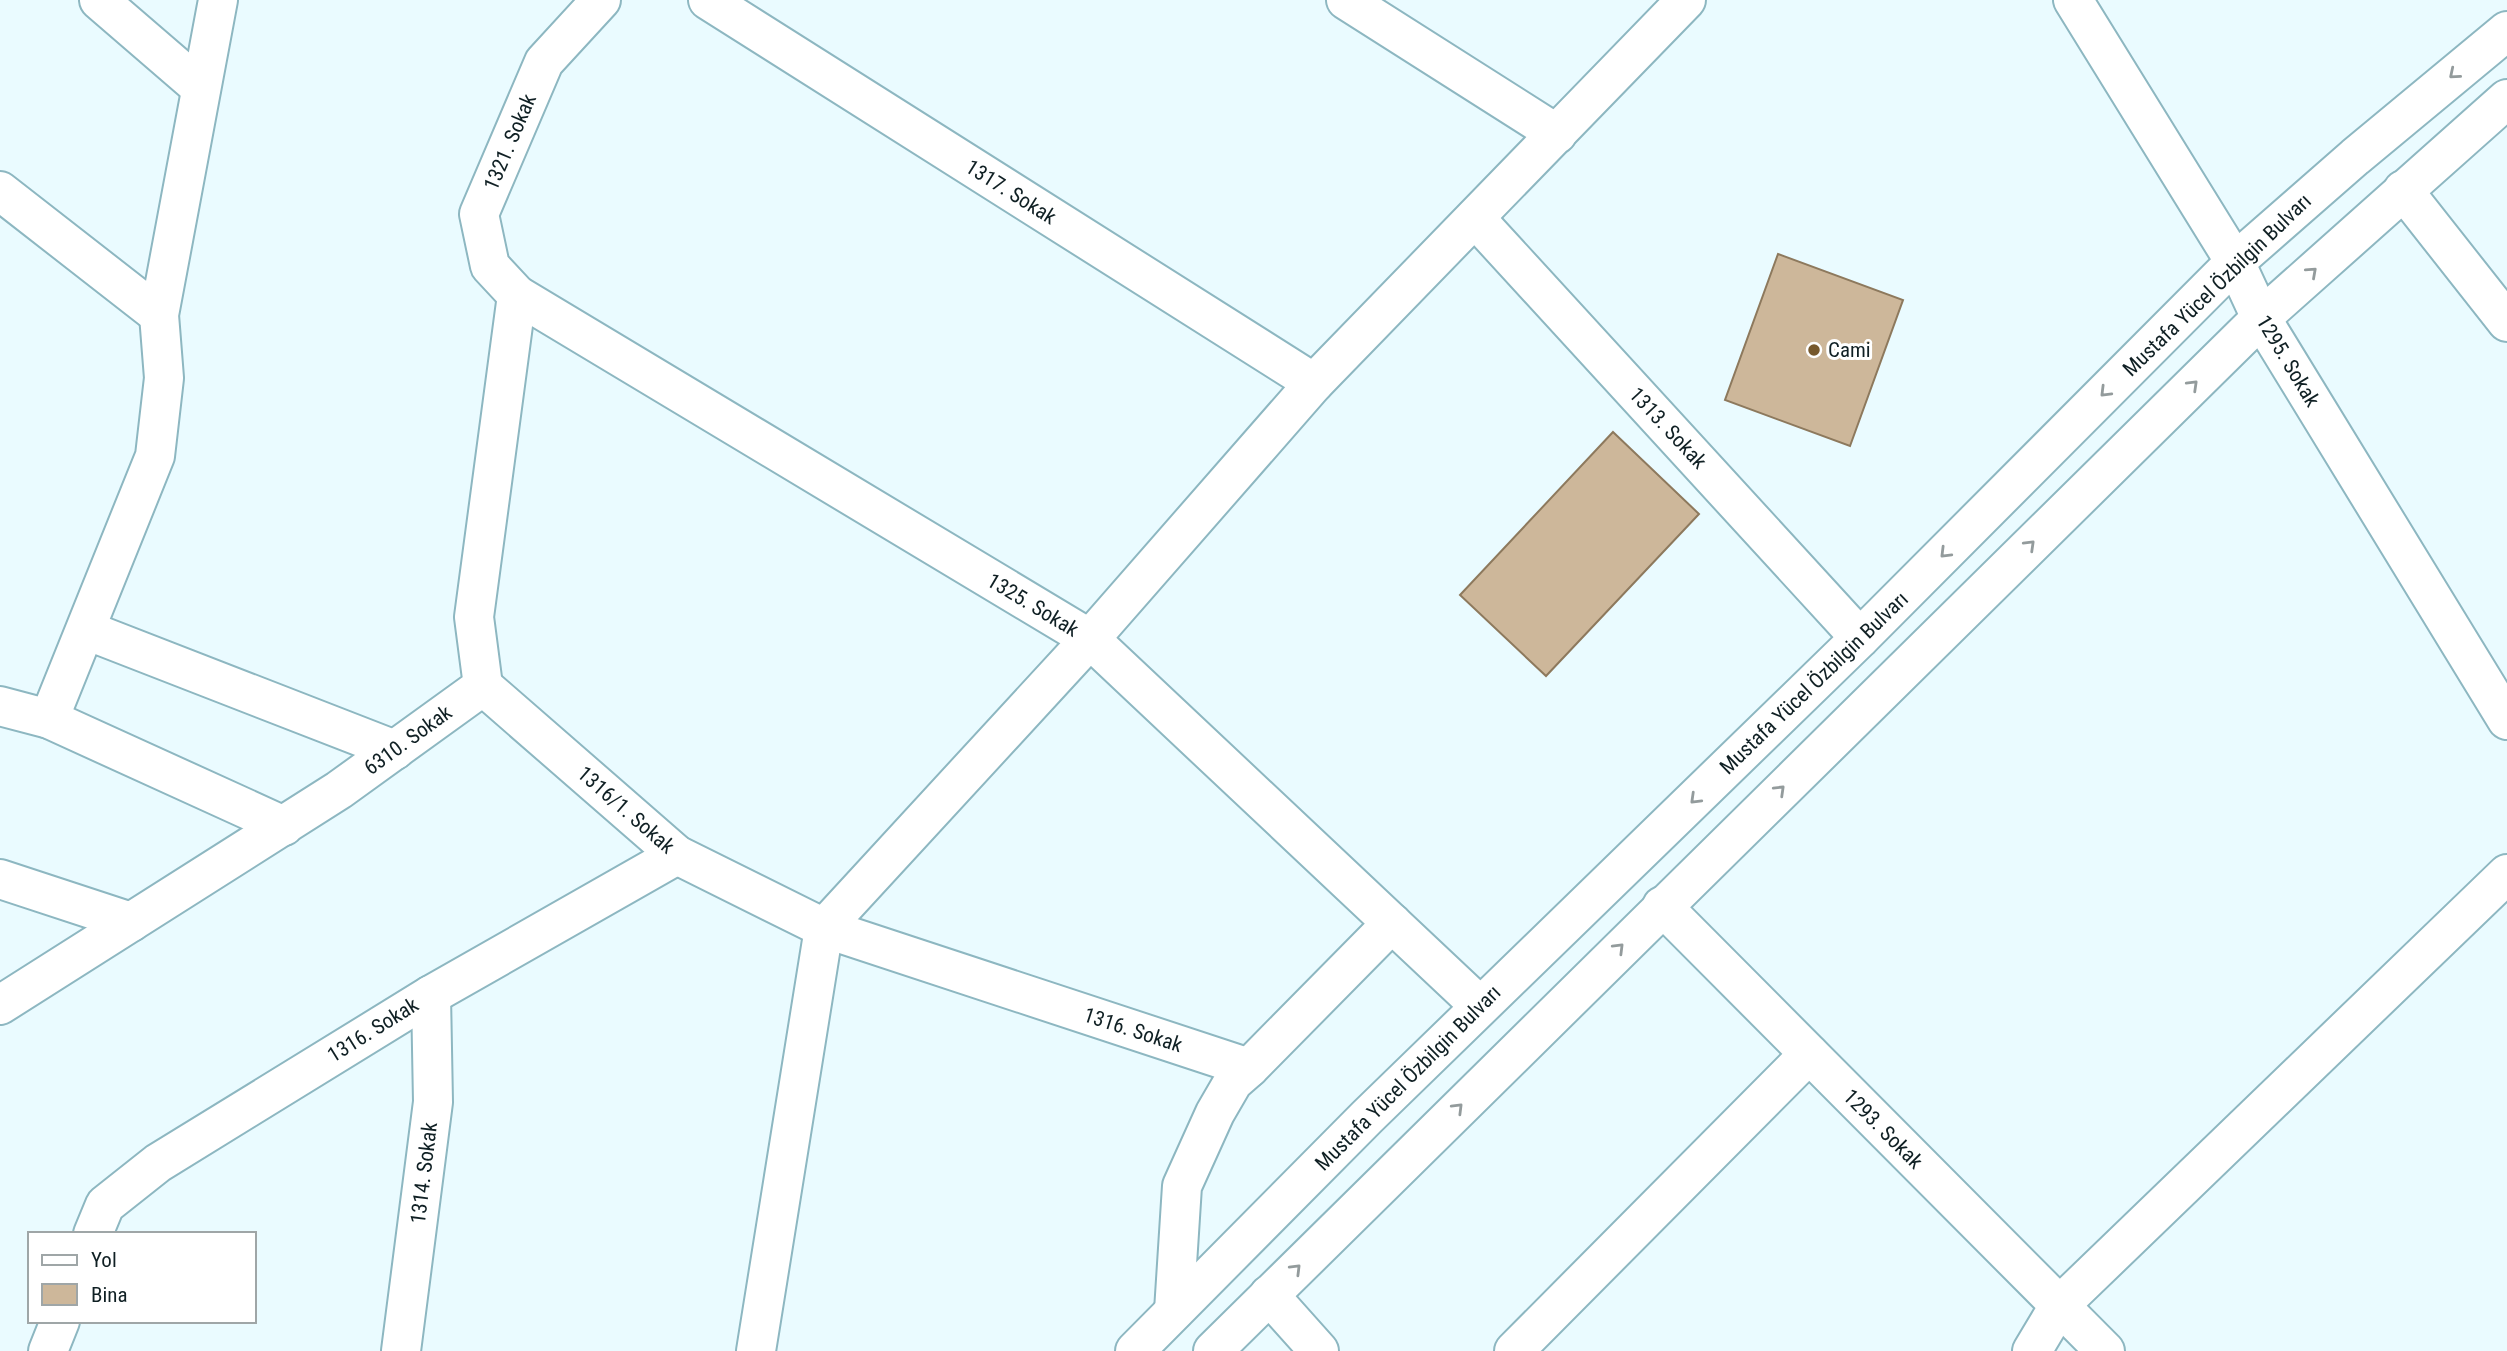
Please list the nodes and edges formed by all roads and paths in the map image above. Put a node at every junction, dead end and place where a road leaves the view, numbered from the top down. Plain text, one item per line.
1 (99, 0) edge
2 (218, 0) edge
3 (601, 0) edge
4 (708, 0) edge
5 (1346, 0) edge
6 (1686, 0) edge
7 (2078, 2) edge
8 (2507, 31) edge
9 (201, 88) junction
10 (2507, 99) edge
11 (1557, 134) junction
12 (2403, 190) junction
13 (0, 191) edge
14 (1475, 218) junction
15 (2235, 262) junction
16 (517, 295) junction
17 (159, 315) junction
18 (2261, 318) junction
19 (2507, 322) edge
20 (1314, 383) junction
21 (86, 630) junction
22 (1860, 638) junction
23 (1090, 639) junction
24 (483, 686) junction
25 (0, 705) edge
26 (50, 719) junction
27 (2507, 720) edge
28 (396, 750) junction
29 (284, 826) junction
30 (677, 855) junction
31 (2507, 874) edge
32 (0, 879) edge
33 (1662, 906) junction
34 (131, 922) junction
35 (1392, 923) junction
36 (824, 928) junction
37 (431, 995) junction
38 (0, 1005) edge
39 (1480, 1006) junction
40 (1809, 1054) junction
41 (1249, 1068) junction
42 (94, 1232) edge
43 (1269, 1295) junction
44 (2059, 1306) junction
45 (1174, 1311) junction
46 (59, 1323) edge
47 (48, 1351) edge
48 (401, 1351) edge
49 (756, 1351) edge
50 (1135, 1351) edge
51 (1213, 1351) edge
52 (1319, 1351) edge
53 (1514, 1351) edge
54 (2032, 1351) edge
55 (2105, 1351) edge

1 - 9 street
2 - 9 street
3 - 16 street, 1321. Sokak
4 - 20 street, 1317. Sokak
5 - 11 street
6 - 11 street
7 - 15 street, 1295. Sokak
8 -> 15 street, Mustafa Yücel Özbilgin Bulvarı
9 - 17 street
10 - 12 street
11 - 14 street
18 -> 12 street
12 - 19 street
13 - 17 street
14 - 20 street
14 - 22 street, 1313. Sokak
15 - 18 street, 1295. Sokak
15 -> 22 street, Mustafa Yücel Özbilgin Bulvarı
16 - 23 street, 1325. Sokak
16 - 24 street
17 - 21 street
18 - 27 street, 1295. Sokak
33 -> 18 street
20 - 23 street
21 - 26 street
21 - 28 street
22 -> 39 street, Mustafa Yücel Özbilgin Bulvarı
23 - 35 street, 1325. Sokak
23 - 36 street
24 - 28 street, 6310. Sokak
24 - 30 street, 1316/1. Sokak
25 - 26 street
26 - 29 street
28 - 29 street, 6310. Sokak
29 - 34 street, 6310. Sokak
30 - 36 street, 1316/1. Sokak
30 - 37 street, 1316. Sokak
31 - 44 street
32 - 34 street
33 - 40 street, 1293. Sokak
43 -> 33 street
34 - 38 street, 6310. Sokak
35 - 39 street, 1325. Sokak
35 - 41 street
36 - 41 street, 1316. Sokak
36 - 49 street
37 - 42 street, 1316. Sokak
37 - 48 street, 1314. Sokak
39 - 45 street, Mustafa Yücel Özbilgin Bulvarı
40 - 44 street, 1293. Sokak
40 - 53 street
41 - 45 street
43 - 51 street
43 - 52 street
44 - 54 street
44 - 55 street, 1293. Sokak
45 - 50 street, Mustafa Yücel Özbilgin Bulvarı
46 - 47 street

